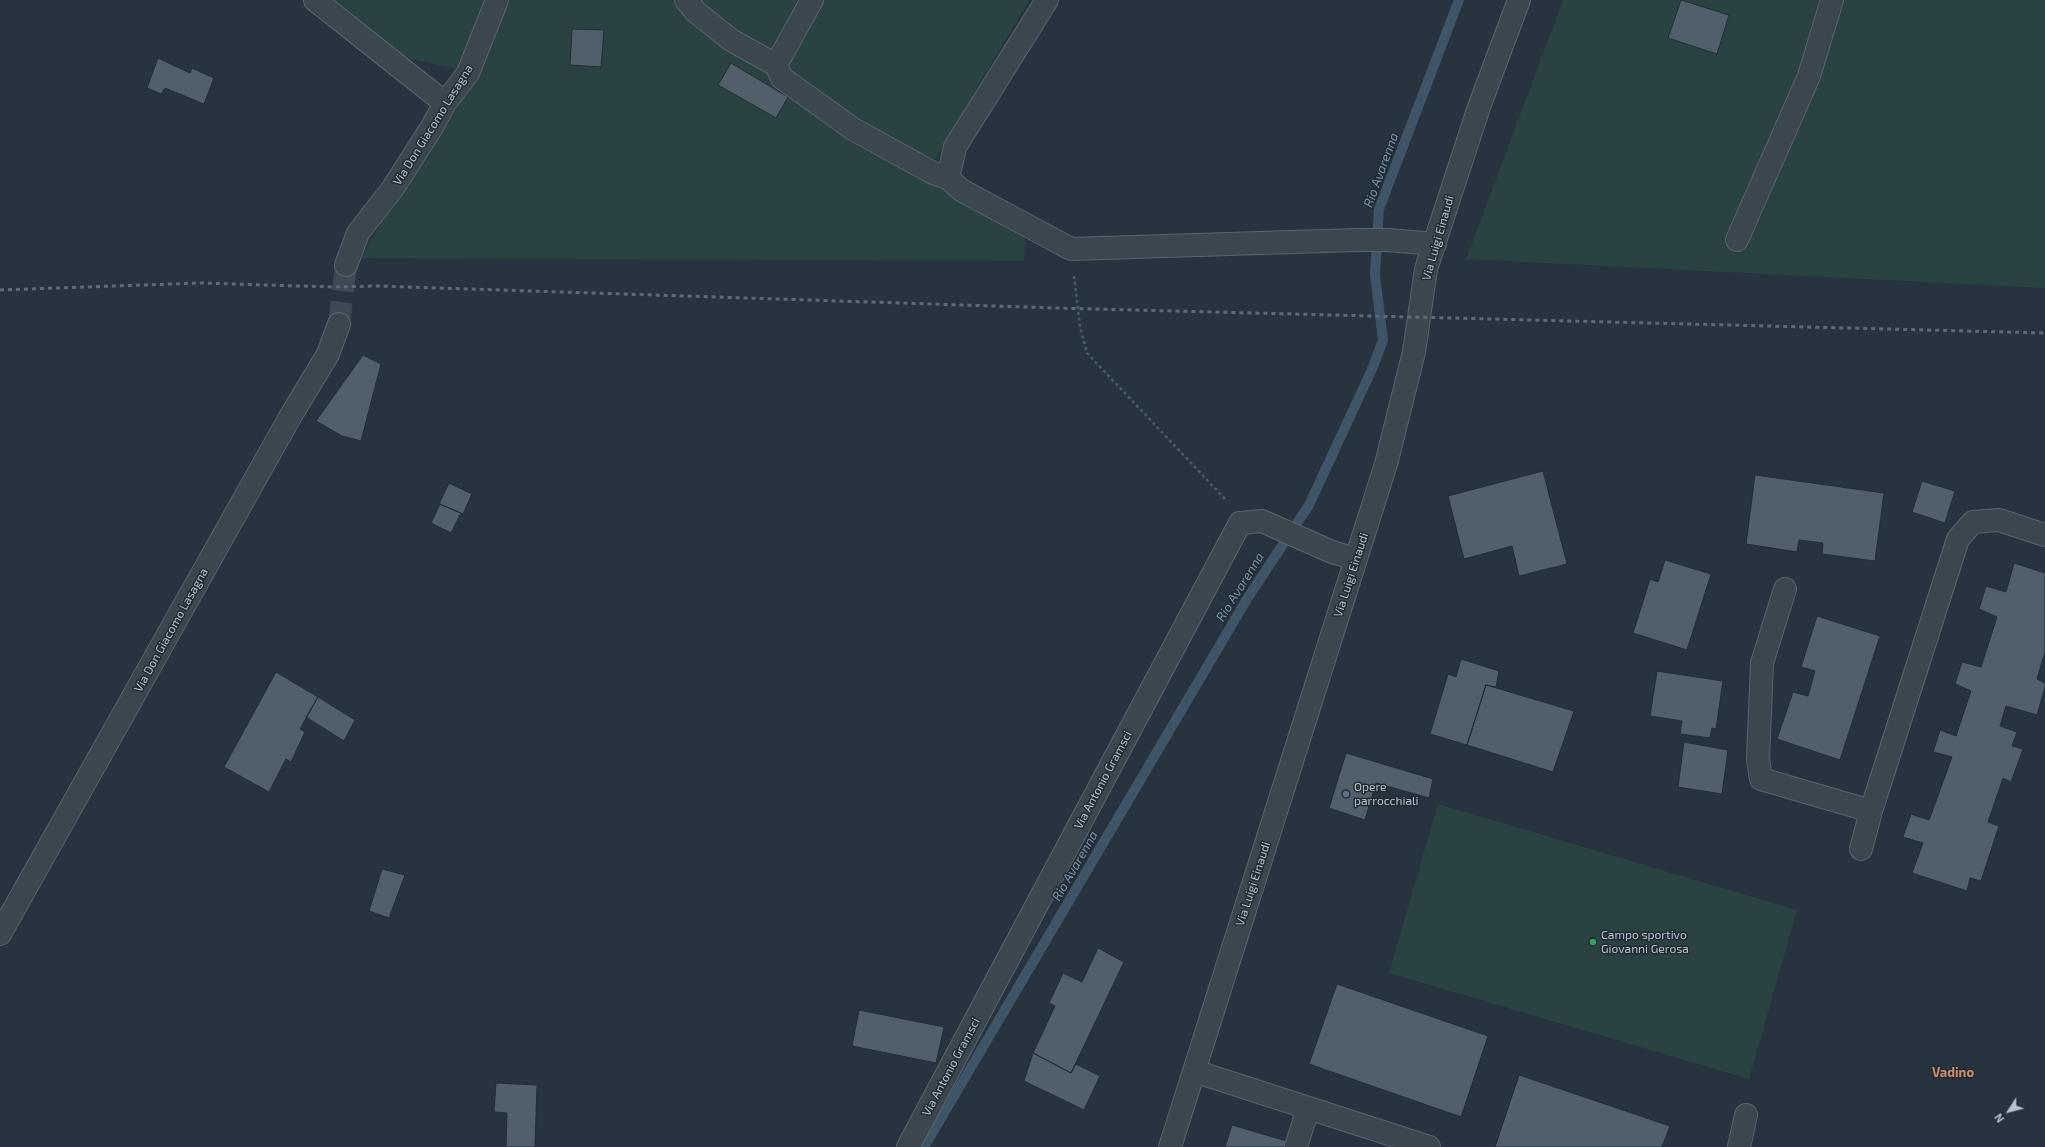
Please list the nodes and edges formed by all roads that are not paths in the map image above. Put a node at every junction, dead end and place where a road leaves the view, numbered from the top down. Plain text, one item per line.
1 (315, 0) edge
2 (497, 0) edge
3 (686, 0) edge
4 (812, 0) edge
5 (1047, 0) edge
6 (1519, 0) edge
7 (1832, 0) edge
8 (776, 65) junction
9 (445, 103) junction
10 (948, 178) junction
11 (1737, 240) dead end
12 (1434, 244) junction
13 (346, 265) tunnel mouth
14 (339, 324) tunnel mouth
15 (2045, 534) edge
16 (1356, 559) junction
17 (1784, 589) dead end
18 (1871, 811) junction
19 (1861, 849) dead end
20 (0, 934) edge
21 (1192, 1077) junction
22 (1746, 1115) dead end
23 (1305, 1118) junction
24 (908, 1147) edge
25 (1170, 1147) edge
26 (1296, 1147) edge
27 (1385, 1147) edge
28 (1429, 1147) edge
29 (1739, 1147) edge

1 - 9 street
2 - 9 street, Via Don Giacomo Lasagna
3 - 8 street
4 - 8 street
5 - 10 street
6 - 12 street, Via Luigi Einaudi
7 - 11 street
8 - 10 street
9 - 13 street, Via Don Giacomo Lasagna
10 - 12 street
12 - 16 street, Via Luigi Einaudi
14 - 20 street, Via Don Giacomo Lasagna
15 - 18 street
16 - 21 street, Via Luigi Einaudi
16 - 24 street, Via Antonio Gramsci
17 - 18 street
18 - 19 street
21 - 23 street
21 - 25 street, Via Luigi Einaudi
21 - 28 street
22 - 29 street
23 - 26 street
23 - 27 street

